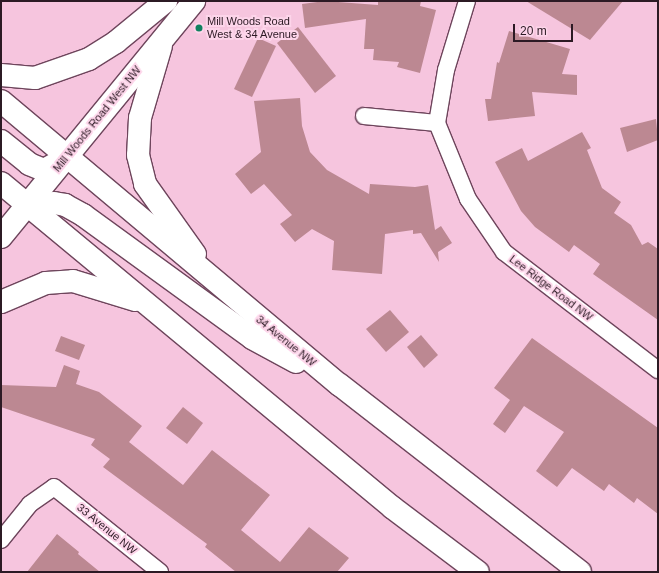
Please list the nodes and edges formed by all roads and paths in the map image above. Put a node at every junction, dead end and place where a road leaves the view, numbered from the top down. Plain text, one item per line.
1 (166, 1) edge
2 (194, 1) edge
3 (466, 1) edge
4 (164, 35) junction
5 (1, 75) edge
6 (1, 101) edge
7 (364, 116) dead end
8 (437, 122) junction
9 (1, 141) edge
10 (66, 158) junction
11 (1, 183) edge
12 (27, 206) junction
13 (1, 237) edge
14 (224, 290) junction
15 (1, 302) edge
16 (147, 304) junction
17 (658, 370) edge
18 (340, 385) junction
19 (1, 540) edge
20 (160, 572) edge
21 (478, 572) edge
22 (580, 572) edge

1 - 5 main road
2 - 4 main road, Mill Woods Road West NW
3 - 8 street
4 - 10 main road, Mill Woods Road West NW
4 - 14 main road
6 - 10 main road, 34 Avenue NW
7 - 8 street
8 - 17 street, Lee Ridge Road NW
9 - 10 main road
10 - 12 main road, Mill Woods Road West NW
10 - 14 main road, 34 Avenue NW
11 - 12 main road
12 - 13 main road, Mill Woods Road West NW
12 - 16 main road
12 - 18 main road
14 - 18 main road, 34 Avenue NW
15 - 16 main road
16 - 21 main road
18 - 22 main road, 34 Avenue NW
19 - 20 street, 33 Avenue NW

